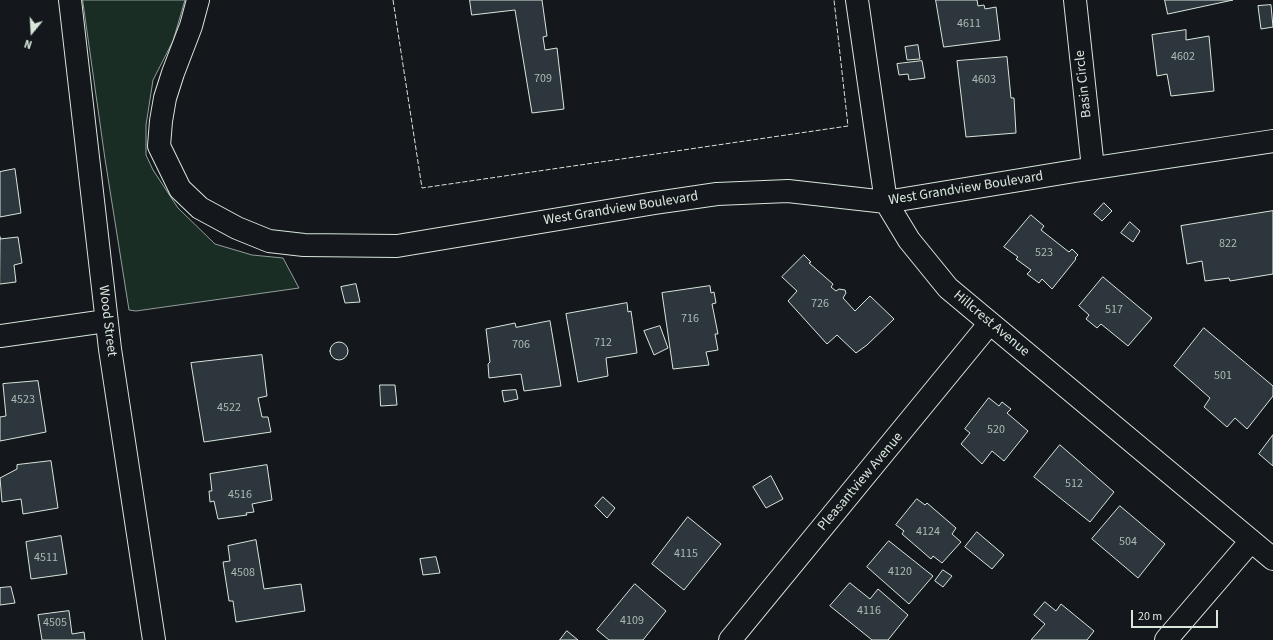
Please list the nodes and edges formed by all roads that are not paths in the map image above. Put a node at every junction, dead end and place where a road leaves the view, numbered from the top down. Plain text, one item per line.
1 (70, 0) edge
2 (198, 0) edge
3 (858, 0) edge
4 (1075, 0) edge
5 (1273, 141) edge
6 (1093, 168) junction
7 (886, 202) junction
8 (106, 321) junction
9 (990, 323) junction
10 (0, 336) edge
11 (1252, 541) junction
12 (1273, 559) edge
13 (154, 640) edge
14 (730, 640) edge
15 (1166, 640) edge

1 - 8 street, Wood Street
2 - 7 street, West Grandview Boulevard
3 - 7 street, Hillcrest Avenue
4 - 6 street, Basin Circle
5 - 6 street, West Grandview Boulevard
6 - 7 street, West Grandview Boulevard
7 - 9 street, Hillcrest Avenue
8 - 10 street
8 - 13 street, Wood Street
9 - 11 street, Hillcrest Avenue
9 - 14 street, Pleasantview Avenue
11 - 12 street, Hillcrest Avenue
11 - 15 street

